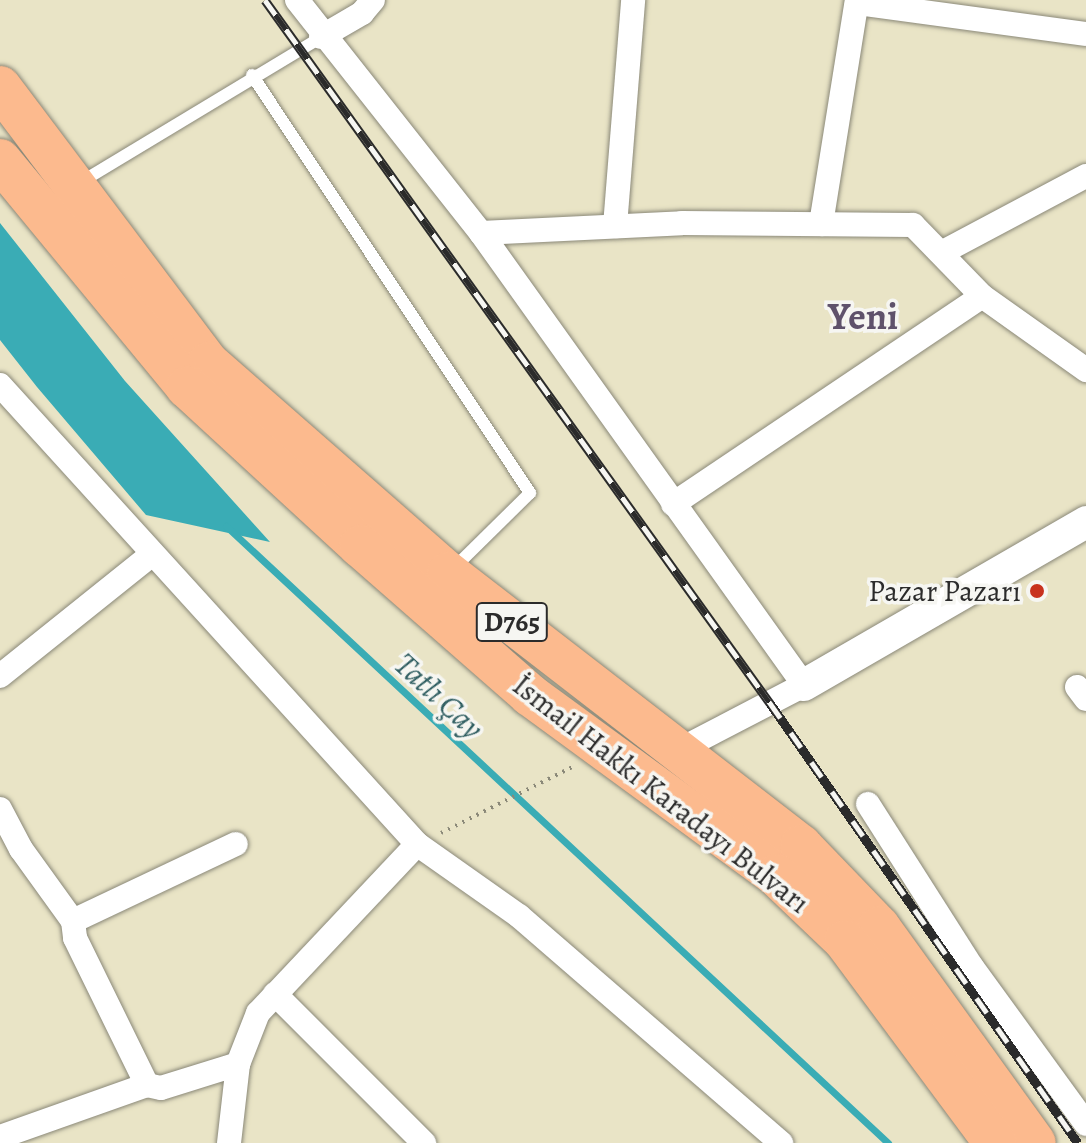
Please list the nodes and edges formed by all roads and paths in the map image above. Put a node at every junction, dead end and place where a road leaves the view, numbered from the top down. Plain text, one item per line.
1 (297, 0) edge
2 (373, 0) edge
3 (633, 0) edge
4 (857, 1) edge
5 (1086, 34) edge
6 (321, 37) junction
7 (252, 75) junction
8 (0, 87) edge
9 (0, 160) edge
10 (1086, 176) edge
11 (75, 186) junction
12 (821, 224) junction
13 (615, 226) junction
14 (481, 233) junction
15 (941, 253) junction
16 (982, 296) junction
17 (1086, 370) edge
18 (0, 385) edge
19 (673, 504) junction
20 (1086, 522) edge
21 (151, 555) junction
22 (448, 573) junction
23 (0, 676) edge
24 (804, 685) junction
25 (679, 750) junction
26 (573, 766) dead end
27 (868, 804) dead end
28 (0, 809) edge
29 (439, 834) dead end
30 (236, 844) dead end
31 (417, 844) junction
32 (10, 852) edge
33 (73, 921) junction
34 (275, 994) junction
35 (238, 1064) junction
36 (147, 1085) junction
37 (1086, 1124) edge
38 (0, 1137) edge
39 (229, 1143) edge
40 (424, 1143) edge
41 (781, 1143) edge
42 (995, 1143) edge
43 (1035, 1143) edge

1 - 6 street
2 - 6 street
3 - 13 street
4 - 5 street
4 - 12 street
6 - 7 lane
6 - 14 street
7 - 11 lane
7 - 22 lane
8 - 11 highway, D765
9 - 42 highway, İsmail Hakkı Karadayı Bulvarı / D765
10 - 15 street
11 - 22 highway, D765
12 - 13 street
12 - 15 street
13 - 14 street
14 - 19 street
15 - 16 street
16 - 17 street
16 - 19 street
18 - 21 street
19 - 24 street
20 - 24 street
21 - 23 street
21 - 31 street
22 - 25 highway, D765
24 - 25 street
25 - 43 highway, D765
26 - 29 path
27 - 37 street
28 - 32 street
30 - 33 street
31 - 34 street
31 - 41 street
32 - 33 street
33 - 36 street
34 - 35 street
34 - 40 street
35 - 36 street
35 - 39 street
36 - 38 street

